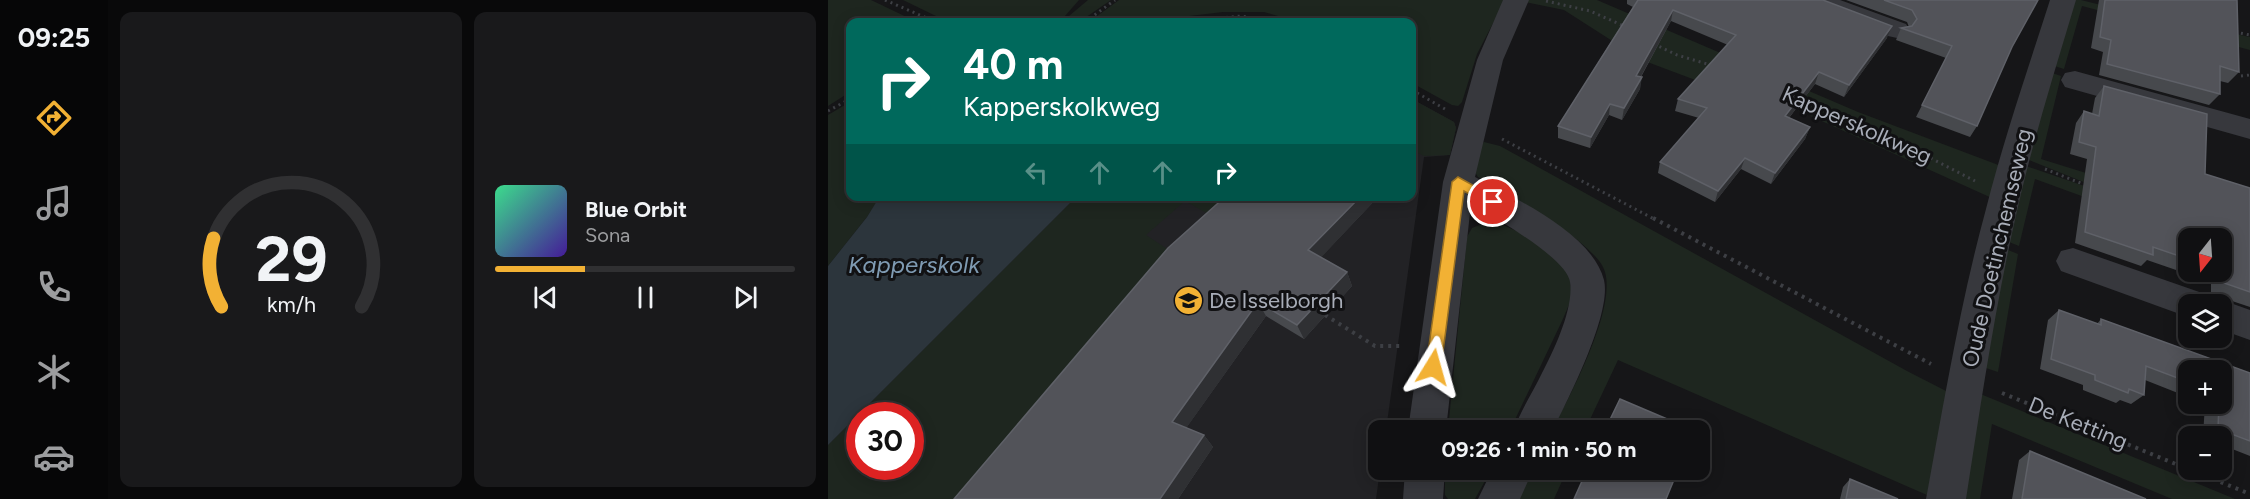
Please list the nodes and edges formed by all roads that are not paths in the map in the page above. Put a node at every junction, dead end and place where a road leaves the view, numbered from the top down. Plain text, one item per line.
1 (1516, 0) edge
2 (1817, 0) edge
3 (2063, 0) edge
4 (1897, 30) dead end
5 (2075, 80) dead end
6 (2250, 129) edge
7 (1458, 182) junction
8 (2073, 261) dead end
9 (2178, 299) edge
10 (2232, 319) edge
11 (2250, 325) edge
12 (1427, 420) edge
13 (1538, 420) edge
14 (1424, 480) edge
15 (1507, 480) edge
16 (1423, 499) edge
17 (1497, 499) edge
18 (1946, 499) edge

1 - 7 street
2 - 4 street
3 - 18 street, Oude Doetinchemseweg
5 - 6 street
7 - 12 street
7 - 13 street
8 - 9 street
10 - 11 street
14 - 16 street
15 - 17 street

